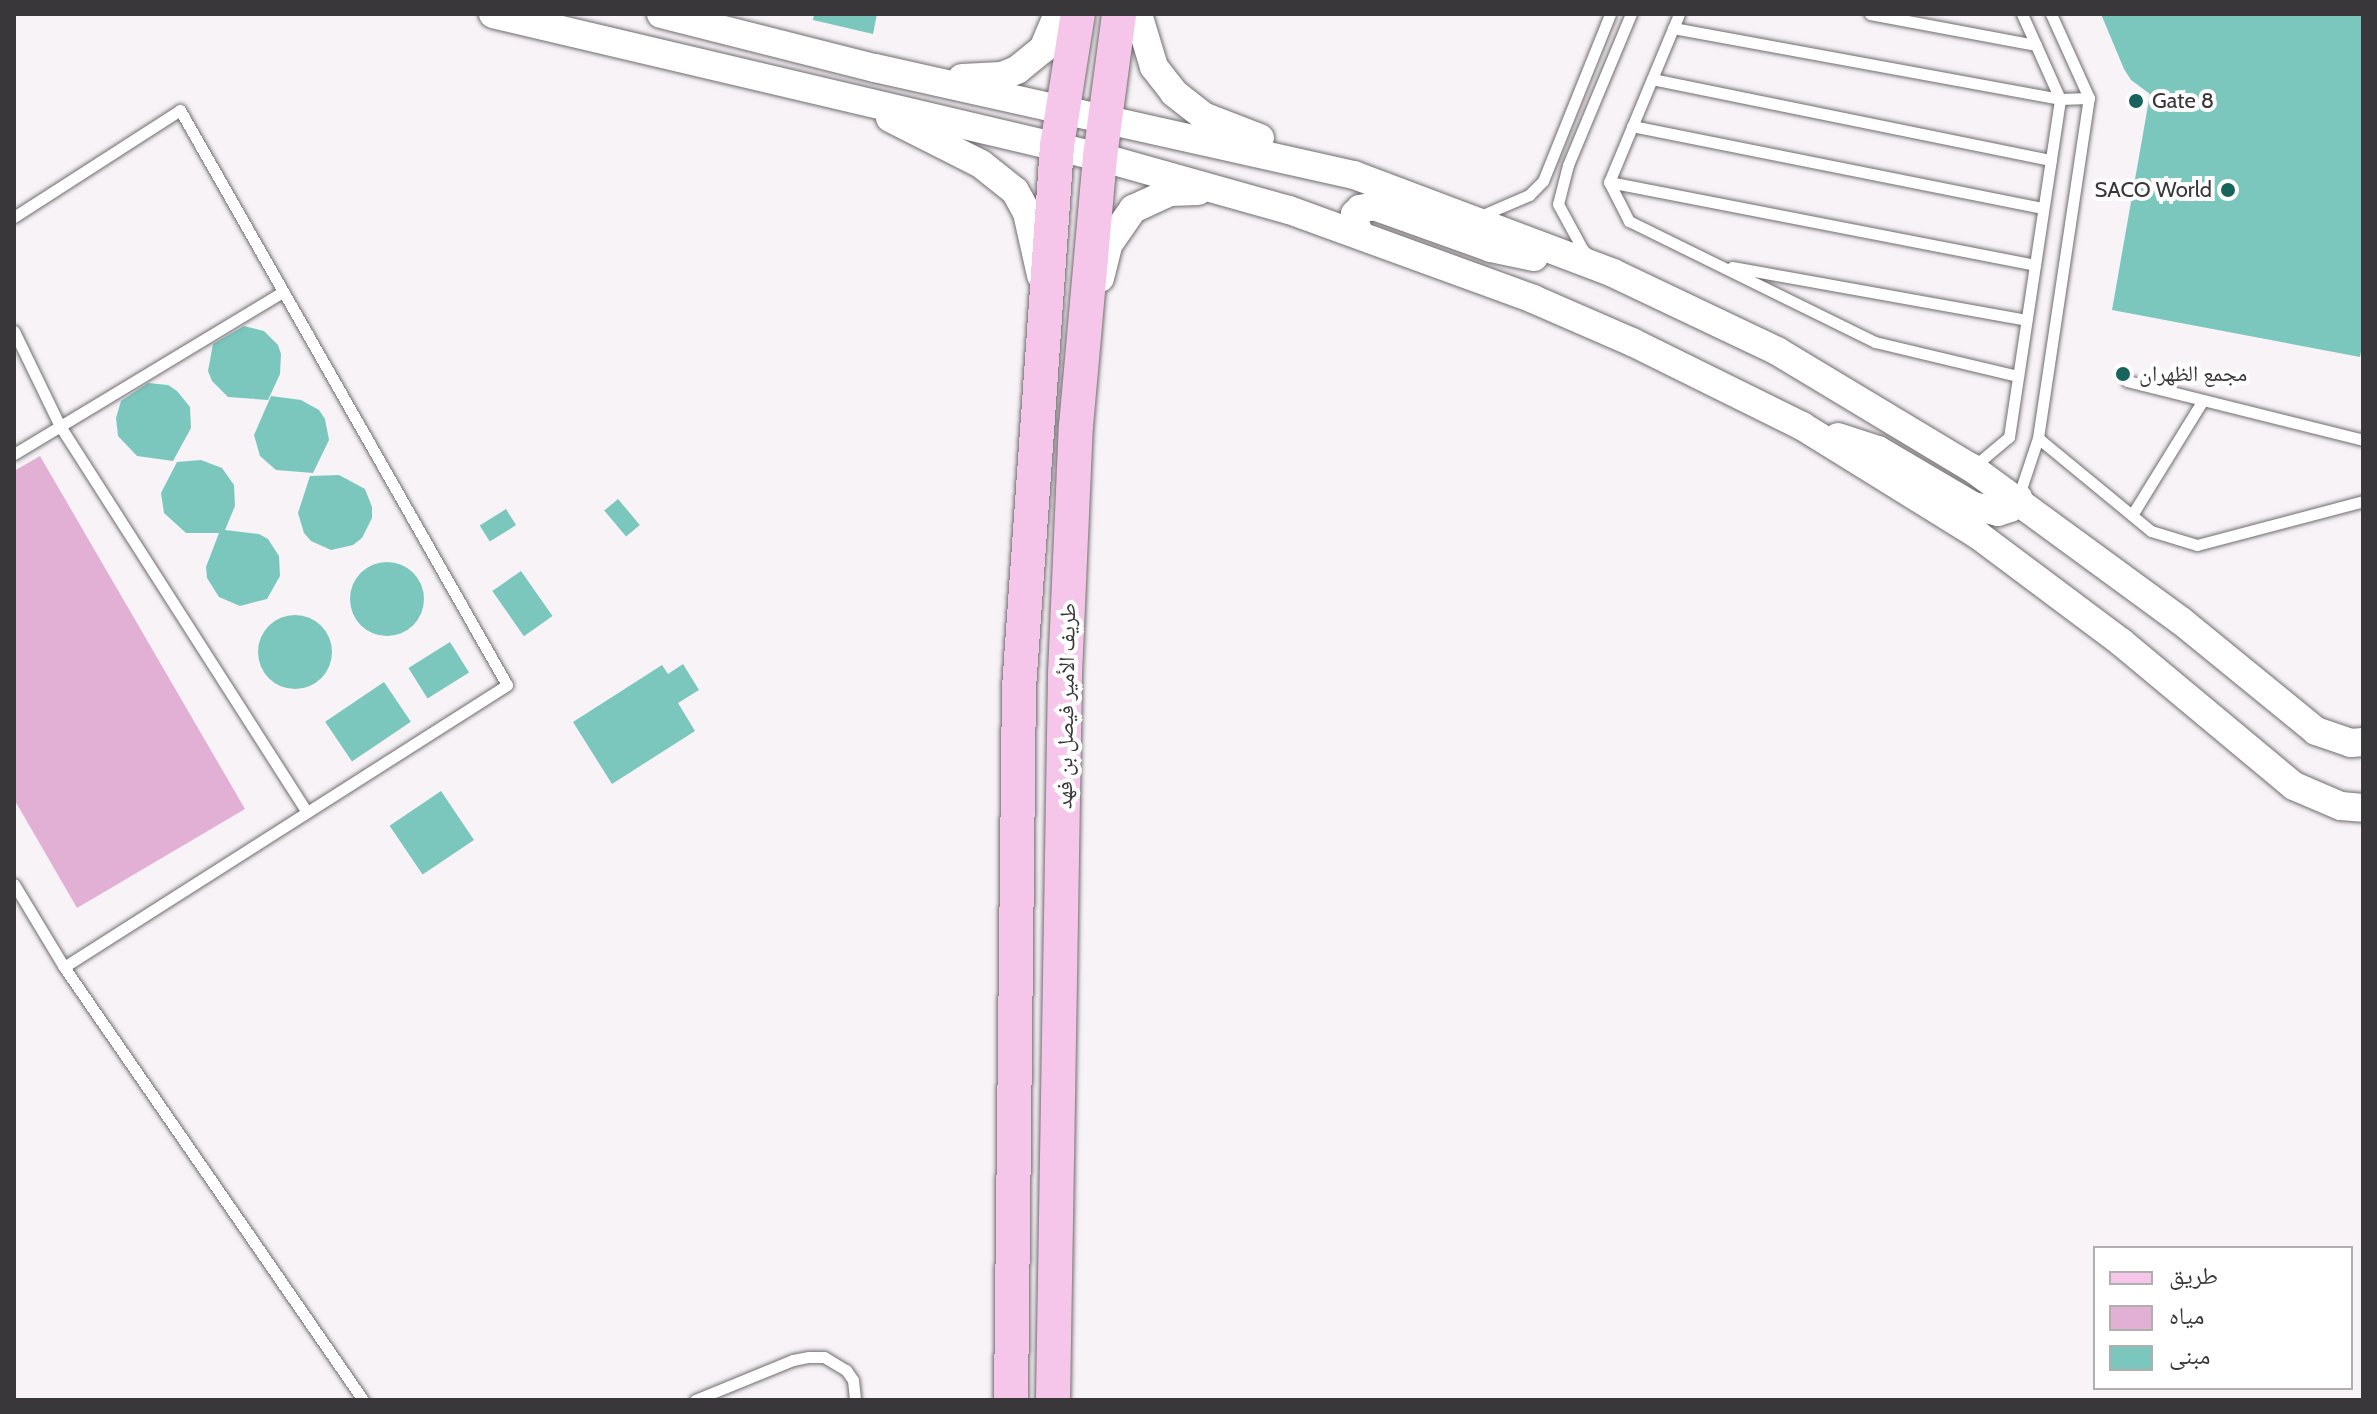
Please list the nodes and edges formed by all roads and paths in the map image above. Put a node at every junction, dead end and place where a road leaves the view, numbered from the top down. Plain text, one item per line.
1 (493, 14) edge
2 (661, 14) edge
3 (1058, 14) edge
4 (1078, 14) edge
5 (1119, 14) edge
6 (1138, 14) edge
7 (1610, 14) edge
8 (1631, 14) edge
9 (1679, 14) edge
10 (1870, 14) edge
11 (2022, 14) edge
12 (2051, 14) edge
13 (1673, 28) junction
14 (2036, 45) junction
15 (926, 79) junction
16 (1652, 79) junction
17 (847, 97) junction
18 (2089, 98) junction
19 (2060, 99) junction
20 (1062, 109) junction
21 (1105, 118) junction
22 (1632, 126) junction
23 (1057, 146) junction
24 (1100, 157) junction
25 (2051, 160) junction
26 (1354, 175) junction
27 (1609, 182) junction
28 (1220, 190) junction
29 (2043, 208) junction
30 (14, 217) edge
31 (1474, 219) junction
32 (1360, 235) junction
33 (1718, 265) junction
34 (2035, 265) junction
35 (1613, 273) junction
36 (283, 292) junction
37 (1046, 299) junction
38 (2026, 320) junction
39 (14, 331) edge
40 (1083, 348) junction
41 (2018, 376) junction
42 (2127, 381) dead end
43 (2203, 400) junction
44 (60, 426) junction
45 (1802, 426) junction
46 (2038, 438) junction
47 (2363, 440) edge
48 (14, 454) edge
49 (1972, 468) junction
50 (2018, 498) junction
51 (2363, 501) edge
52 (2132, 515) junction
53 (1019, 688) junction
54 (2363, 742) edge
55 (2363, 808) edge
56 (307, 812) junction
57 (14, 884) edge
58 (64, 967) junction
59 (1062, 993) junction
60 (1011, 1360) junction
61 (363, 1400) edge
62 (695, 1400) edge
63 (855, 1400) edge
64 (998, 1400) edge
65 (1011, 1400) edge
66 (1053, 1400) edge

1 - 17 street
2 - 15 street
3 - 15 street
4 - 20 main road, طريف الأمير فيصل بن فهد
5 - 21 main road, طريف الأمير فيصل بن فهد
6 - 26 street
7 - 31 lane
8 - 35 lane
9 - 13 lane
10 - 14 lane
11 - 14 lane
12 - 18 lane
13 - 16 lane
13 - 19 lane
14 - 19 lane
15 - 20 street
16 - 22 lane
16 - 25 lane
17 - 23 street
17 - 37 street
18 - 19 lane
18 - 46 lane
19 - 25 lane
20 - 21 street
20 - 23 main road, طريف الأمير فيصل بن فهد
21 - 24 main road, طريف الأمير فيصل بن فهد
21 - 26 street
22 - 27 lane
22 - 29 lane
23 - 24 street
23 - 37 main road, طريف الأمير فيصل بن فهد
24 - 28 street
24 - 40 main road, طريف الأمير فيصل بن فهد
25 - 29 lane
26 - 31 street
27 - 33 lane
27 - 34 lane
28 - 32 street
28 - 40 street
29 - 34 lane
30 - 36 lane
31 - 35 street
32 - 35 street
32 - 45 street
33 - 38 lane
33 - 41 lane
34 - 38 lane
35 - 49 street
36 - 44 lane
36 - 56 lane
37 - 53 main road, طريف الأمير فيصل بن فهد
38 - 41 lane
39 - 44 lane
40 - 59 main road, طريف الأمير فيصل بن فهد
41 - 49 lane
42 - 43 lane
43 - 47 lane
43 - 52 lane
44 - 48 lane
44 - 56 lane
45 - 50 street
45 - 55 street
46 - 50 lane
46 - 52 lane
49 - 50 street
50 - 54 street
51 - 52 lane
53 - 59 main road
53 - 60 main road, طريف الأمير فيصل بن فهد
56 - 58 lane
57 - 58 lane
58 - 61 lane
59 - 66 main road, طريف الأمير فيصل بن فهد
60 - 64 street
60 - 65 main road, طريف الأمير فيصل بن فهد
62 - 63 lane

